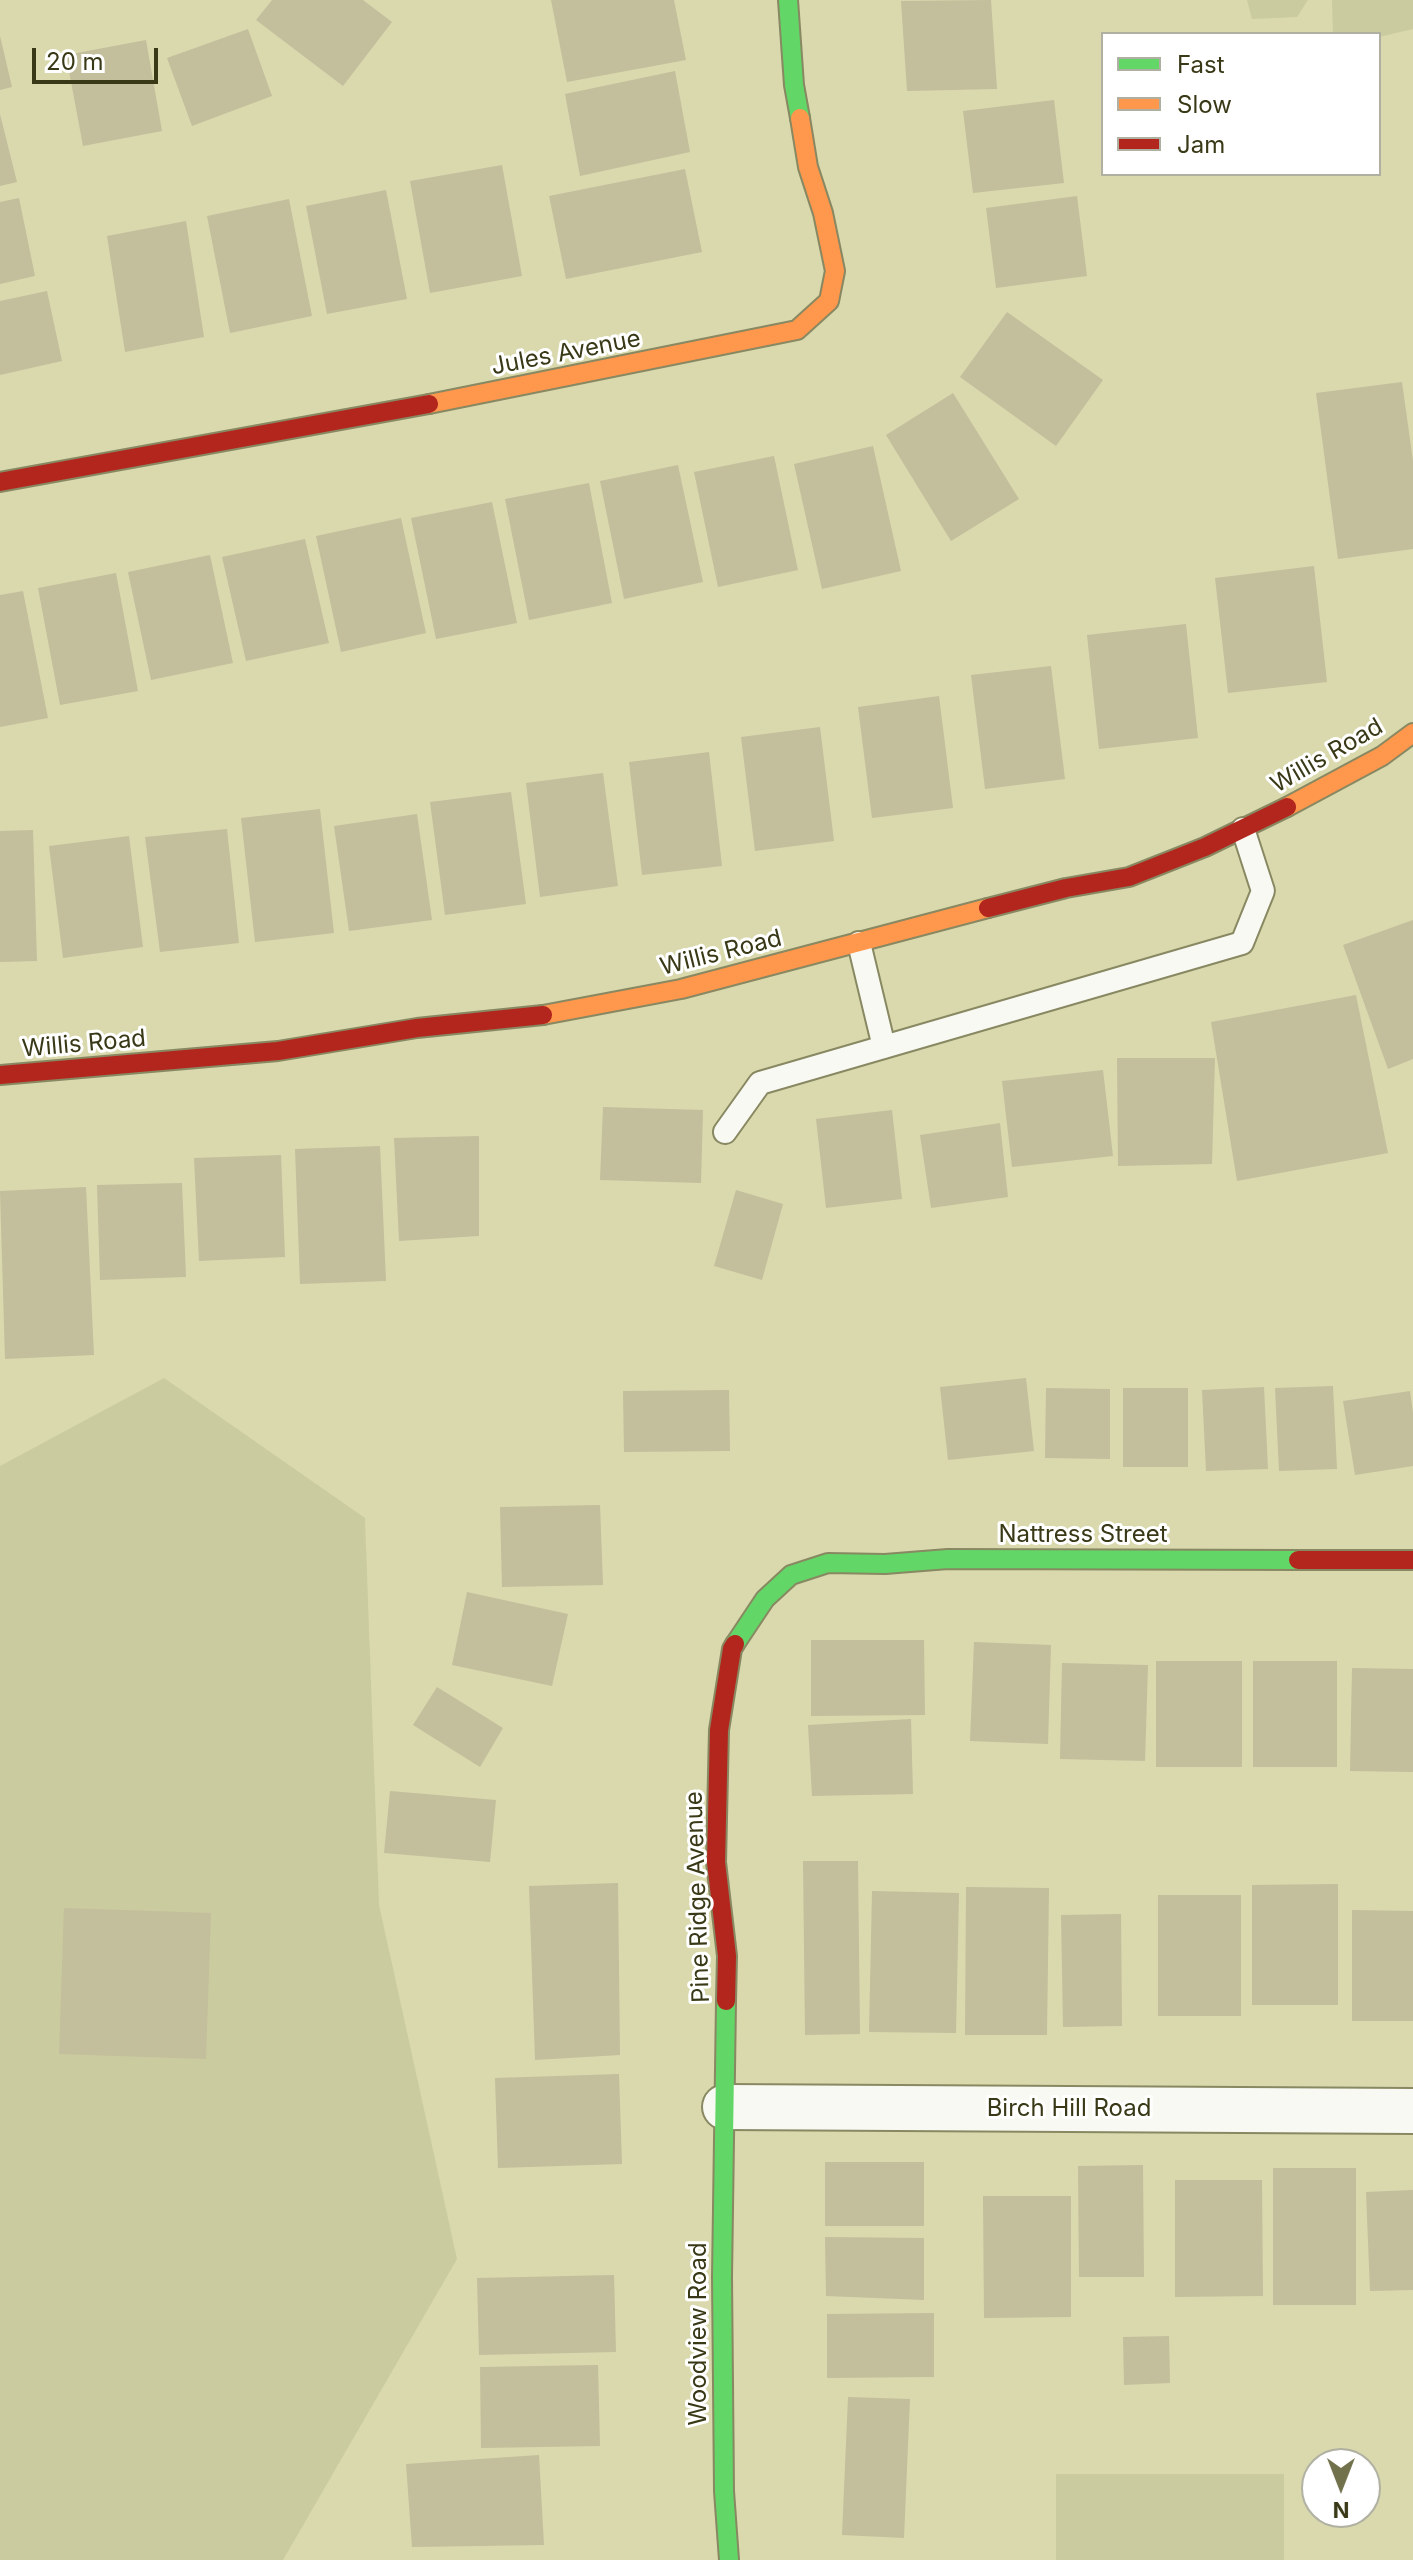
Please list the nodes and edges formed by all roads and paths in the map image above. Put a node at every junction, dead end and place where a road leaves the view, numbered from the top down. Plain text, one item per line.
1 (788, 0) edge
2 (0, 482) edge
3 (1413, 733) edge
4 (1243, 829) junction
5 (859, 943) junction
6 (884, 1047) junction
7 (0, 1075) edge
8 (725, 1132) dead end
9 (1413, 1560) edge
10 (765, 1599) joint
11 (725, 2107) junction
12 (1413, 2111) edge
13 (729, 2560) edge

1 - 2 street, Jules Avenue
3 - 4 street, Willis Road
4 - 5 street, Willis Road
4 - 6 lane
5 - 6 lane
5 - 7 street, Willis Road
6 - 8 lane
9 - 10 street, Nattress Street
10 - 11 street, Pine Ridge Avenue
11 - 12 street, Birch Hill Road
11 - 13 street, Woodview Road

